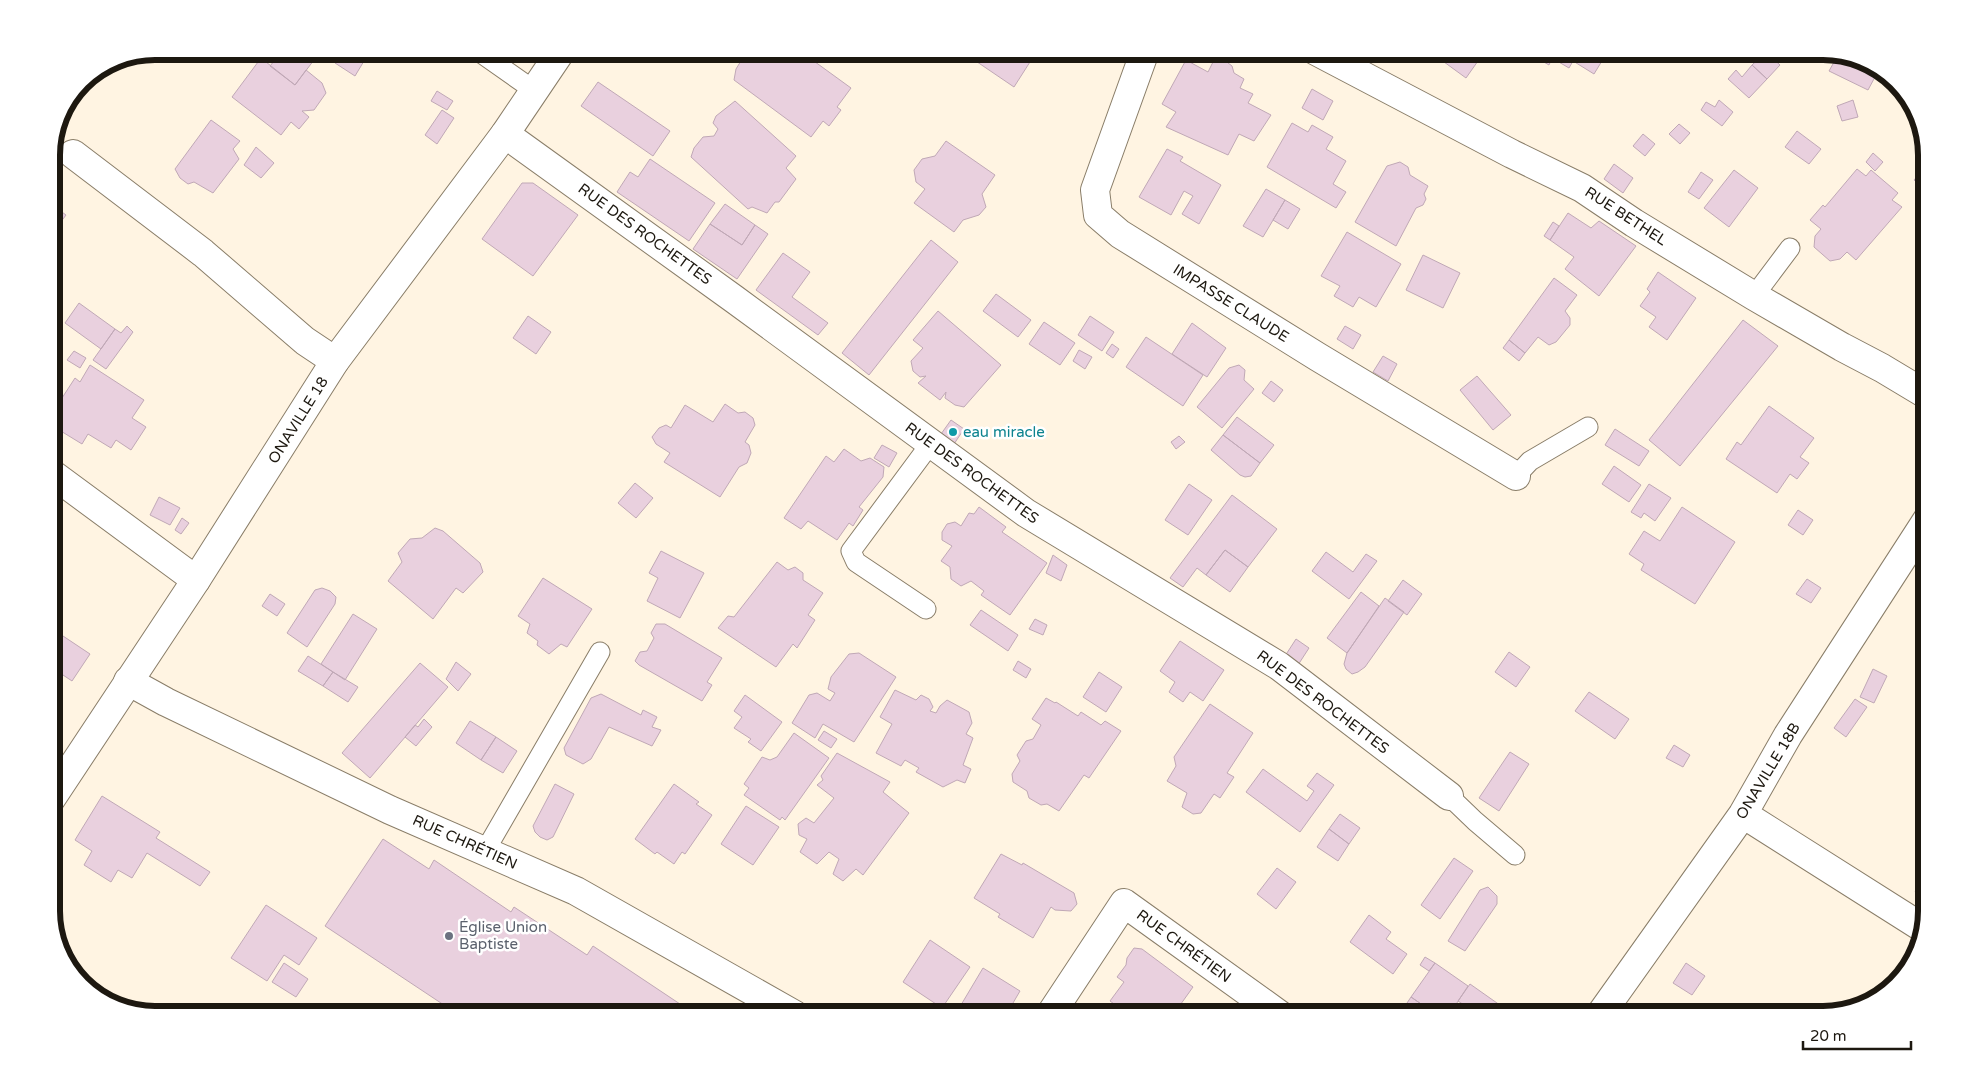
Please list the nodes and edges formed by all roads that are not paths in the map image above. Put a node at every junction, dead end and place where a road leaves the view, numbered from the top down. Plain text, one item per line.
1 (491, 60) edge
2 (555, 60) edge
3 (1142, 60) edge
4 (1340, 60) edge
5 (535, 91) junction
6 (505, 134) junction
7 (73, 154) dead end
8 (1790, 248) dead end
9 (1754, 296) junction
10 (335, 361) junction
11 (1918, 390) edge
12 (1588, 427) dead end
13 (931, 443) junction
14 (1516, 476) joint
15 (60, 479) edge
16 (1918, 534) edge
17 (196, 580) junction
18 (926, 609) dead end
19 (600, 652) dead end
20 (128, 681) junction
21 (60, 787) edge
22 (1449, 796) joint
23 (1743, 814) junction
24 (484, 851) junction
25 (1515, 855) dead end
26 (1917, 924) edge
27 (779, 1006) edge
28 (1056, 1006) edge
29 (1267, 1006) edge
30 (1606, 1006) edge

1 - 5 lane
2 - 5 street, ONAVILLE 18
3 - 14 street, IMPASSE CLAUDE
4 - 9 street, RUE BETHEL
5 - 6 street, ONAVILLE 18
6 - 10 street, ONAVILLE 18
6 - 13 street, RUE DES ROCHETTES
7 - 10 street
8 - 9 lane
9 - 11 street, RUE BETHEL
10 - 17 street, ONAVILLE 18
12 - 14 lane
13 - 18 lane
13 - 22 street, RUE DES ROCHETTES
15 - 17 street
16 - 23 street, ONAVILLE 18B
17 - 20 street, ONAVILLE 18
19 - 24 lane
20 - 21 street, ONAVILLE 18
20 - 24 street, RUE CHRÉTIEN
22 - 25 lane
23 - 26 street
23 - 30 street, ONAVILLE 18B
24 - 27 street, RUE CHRÉTIEN
28 - 29 street, RUE CHRÉTIEN

